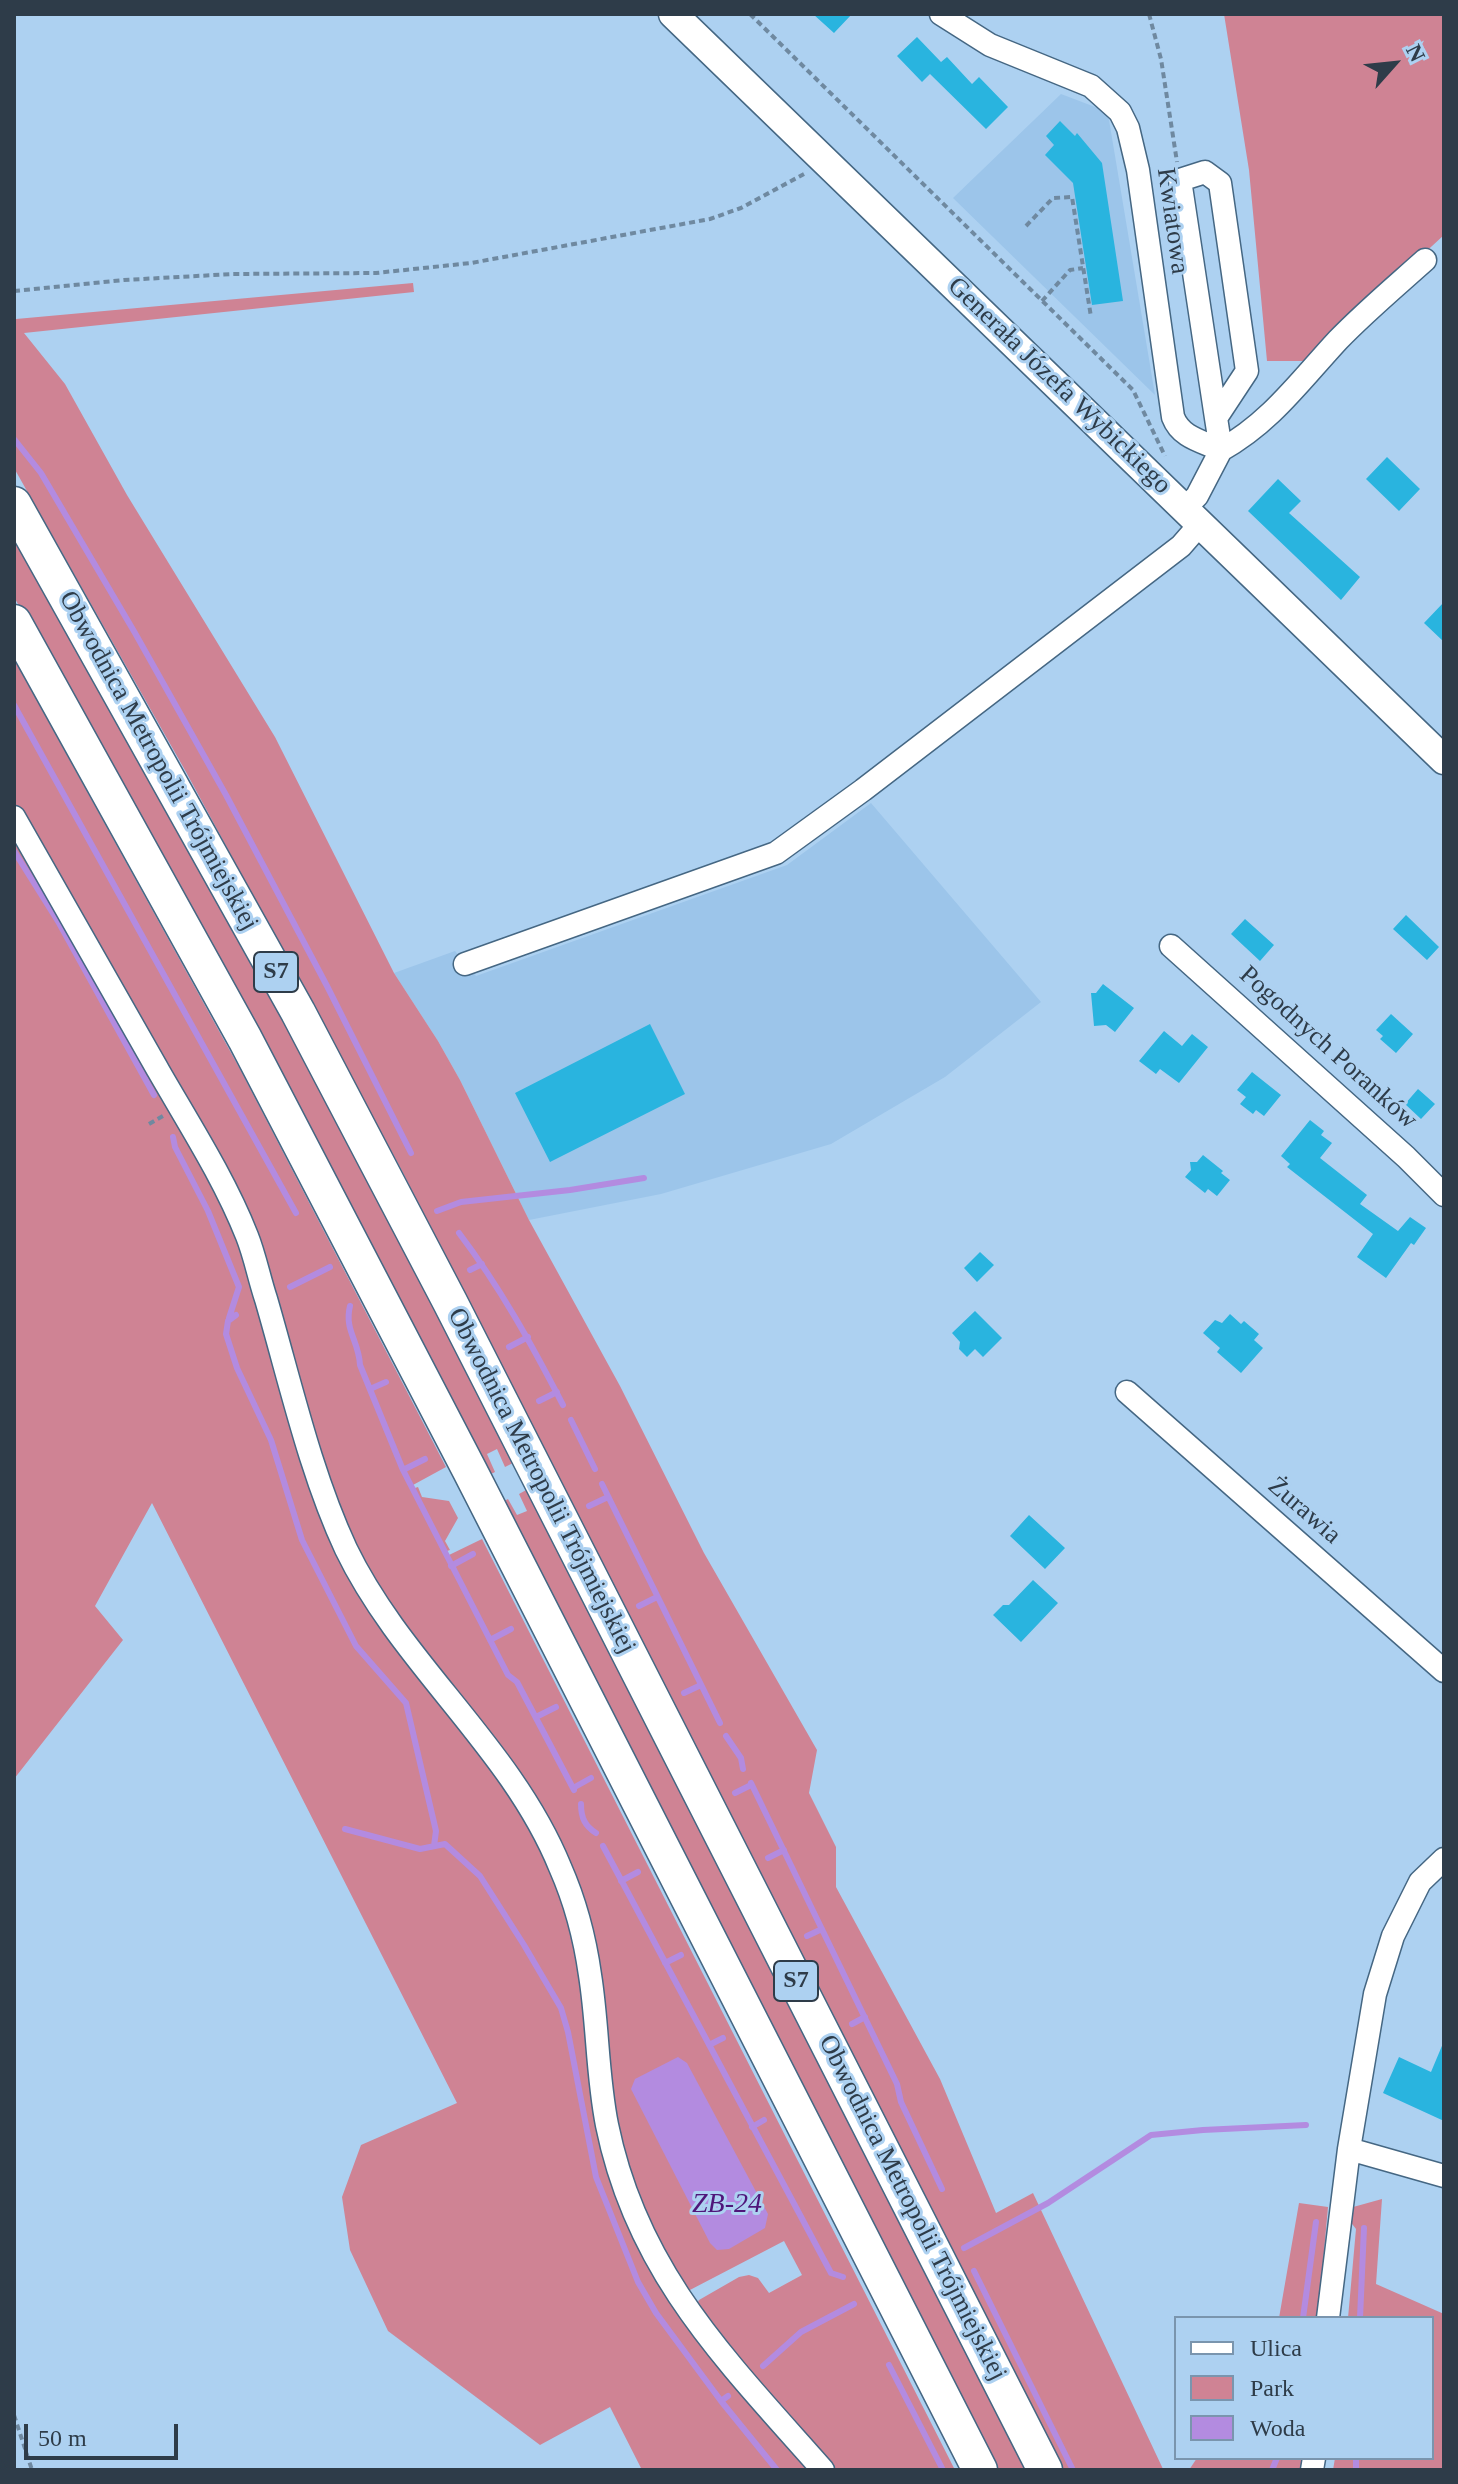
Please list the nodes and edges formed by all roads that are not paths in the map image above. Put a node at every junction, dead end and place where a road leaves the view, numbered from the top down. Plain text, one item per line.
1 (673, 14) edge
2 (941, 14) edge
3 (1425, 260) dead end
4 (1216, 418) junction
5 (1221, 450) junction
6 (14, 504) edge
7 (1194, 509) junction
8 (14, 622) edge
9 (1444, 760) edge
10 (14, 817) edge
11 (1171, 946) dead end
12 (465, 964) dead end
13 (1444, 1195) edge
14 (1127, 1392) dead end
15 (1444, 1671) edge
16 (1444, 1859) edge
17 (1349, 2149) junction
18 (1444, 2176) edge
19 (1328, 2316) edge
20 (823, 2470) edge
21 (980, 2470) edge
22 (1045, 2470) edge

1 - 7 main road, Generała Józefa Wybickiego
2 - 5 street, Kwiatowa
3 - 5 street
4 - 4 street
4 - 5 street
5 - 7 street
6 - 22 highway, Obwodnica Metropolii Trójmiejskiej / S7
7 - 9 main road, Generała Józefa Wybickiego
7 - 12 street
8 - 21 highway, S7
10 - 20 street
11 - 13 street, Pogodnych Poranków
14 - 15 street, Żurawia
16 - 17 street
17 - 18 street
17 - 19 street

